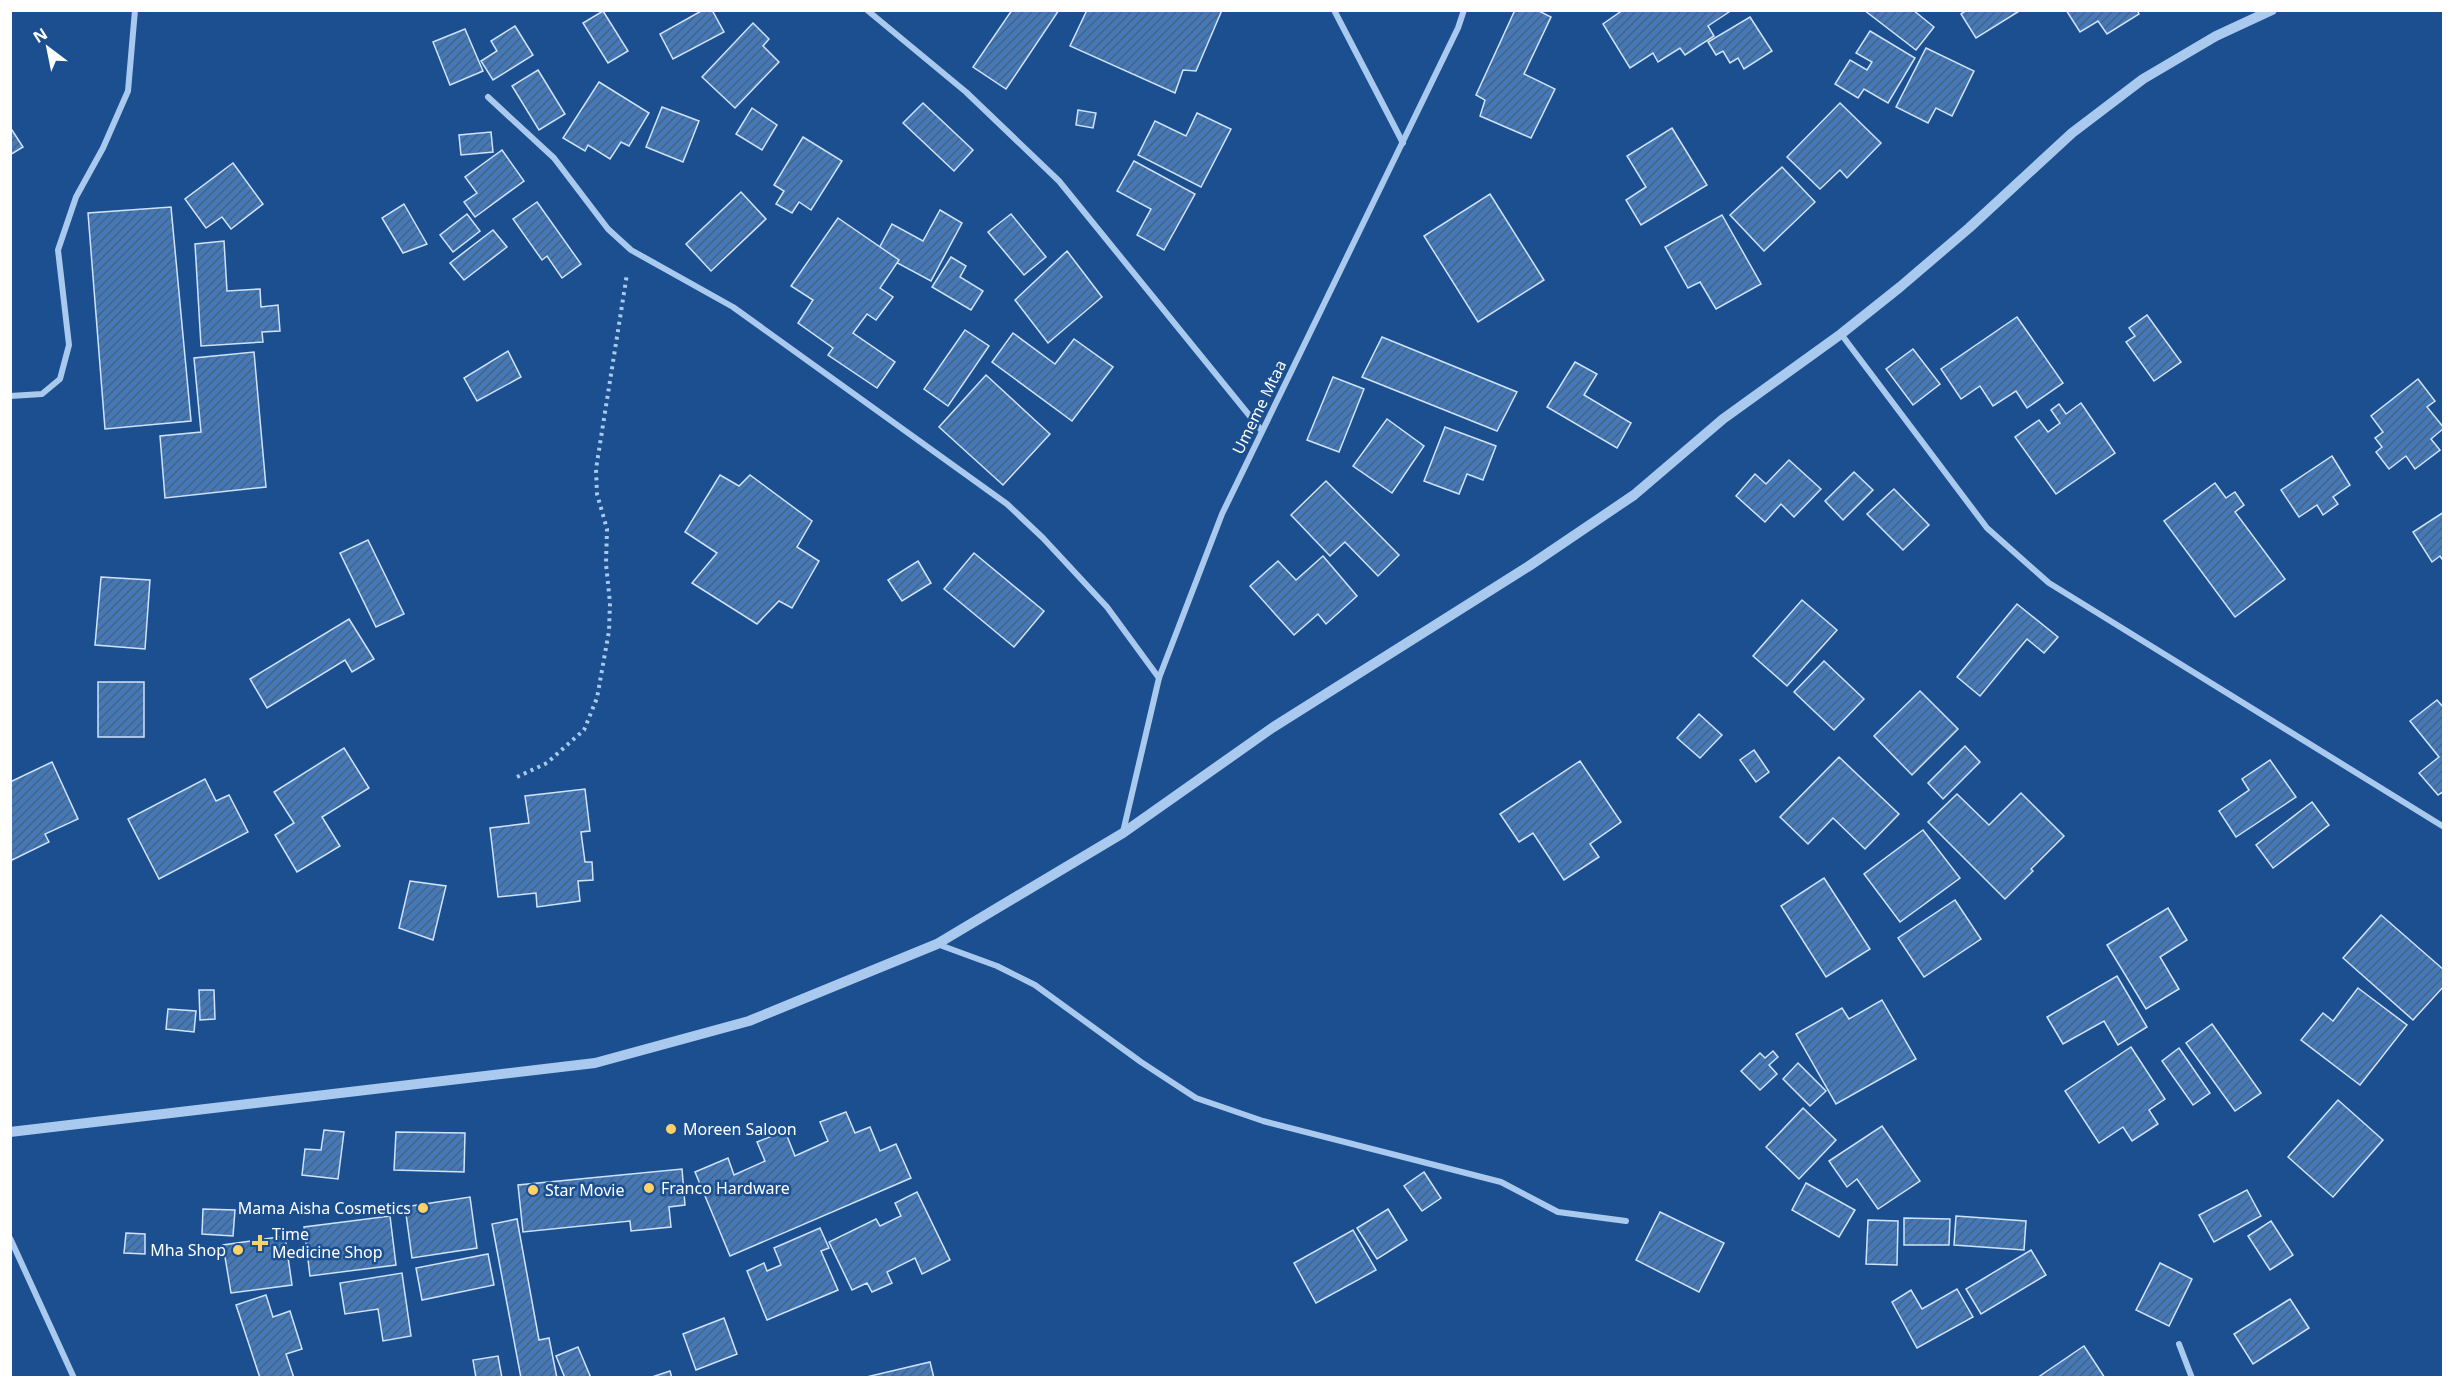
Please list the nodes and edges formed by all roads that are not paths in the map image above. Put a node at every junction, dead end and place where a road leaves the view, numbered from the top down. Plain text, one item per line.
1 (135, 10) edge
2 (867, 10) edge
3 (1334, 10) edge
4 (1464, 10) edge
5 (2272, 10) edge
6 (488, 97) dead end
7 (1403, 143) junction
8 (1841, 334) junction
9 (10, 396) edge
10 (1262, 431) junction
11 (1160, 678) junction
12 (2444, 826) edge
13 (1123, 833) junction
14 (937, 944) junction
15 (10, 1132) edge
16 (1626, 1221) dead end
17 (10, 1238) edge
18 (2179, 1344) dead end
19 (74, 1377) edge
20 (2192, 1377) edge

1 - 9 street
2 - 10 street
3 - 7 street
4 - 7 street, Umeme Mtaa
5 - 8 street
6 - 11 street
7 - 10 street, Umeme Mtaa
8 - 12 street
8 - 13 street
10 - 11 street, Umeme Mtaa
11 - 13 street, Umeme Mtaa
13 - 14 street
14 - 15 street
14 - 16 street
17 - 19 street
18 - 20 street

